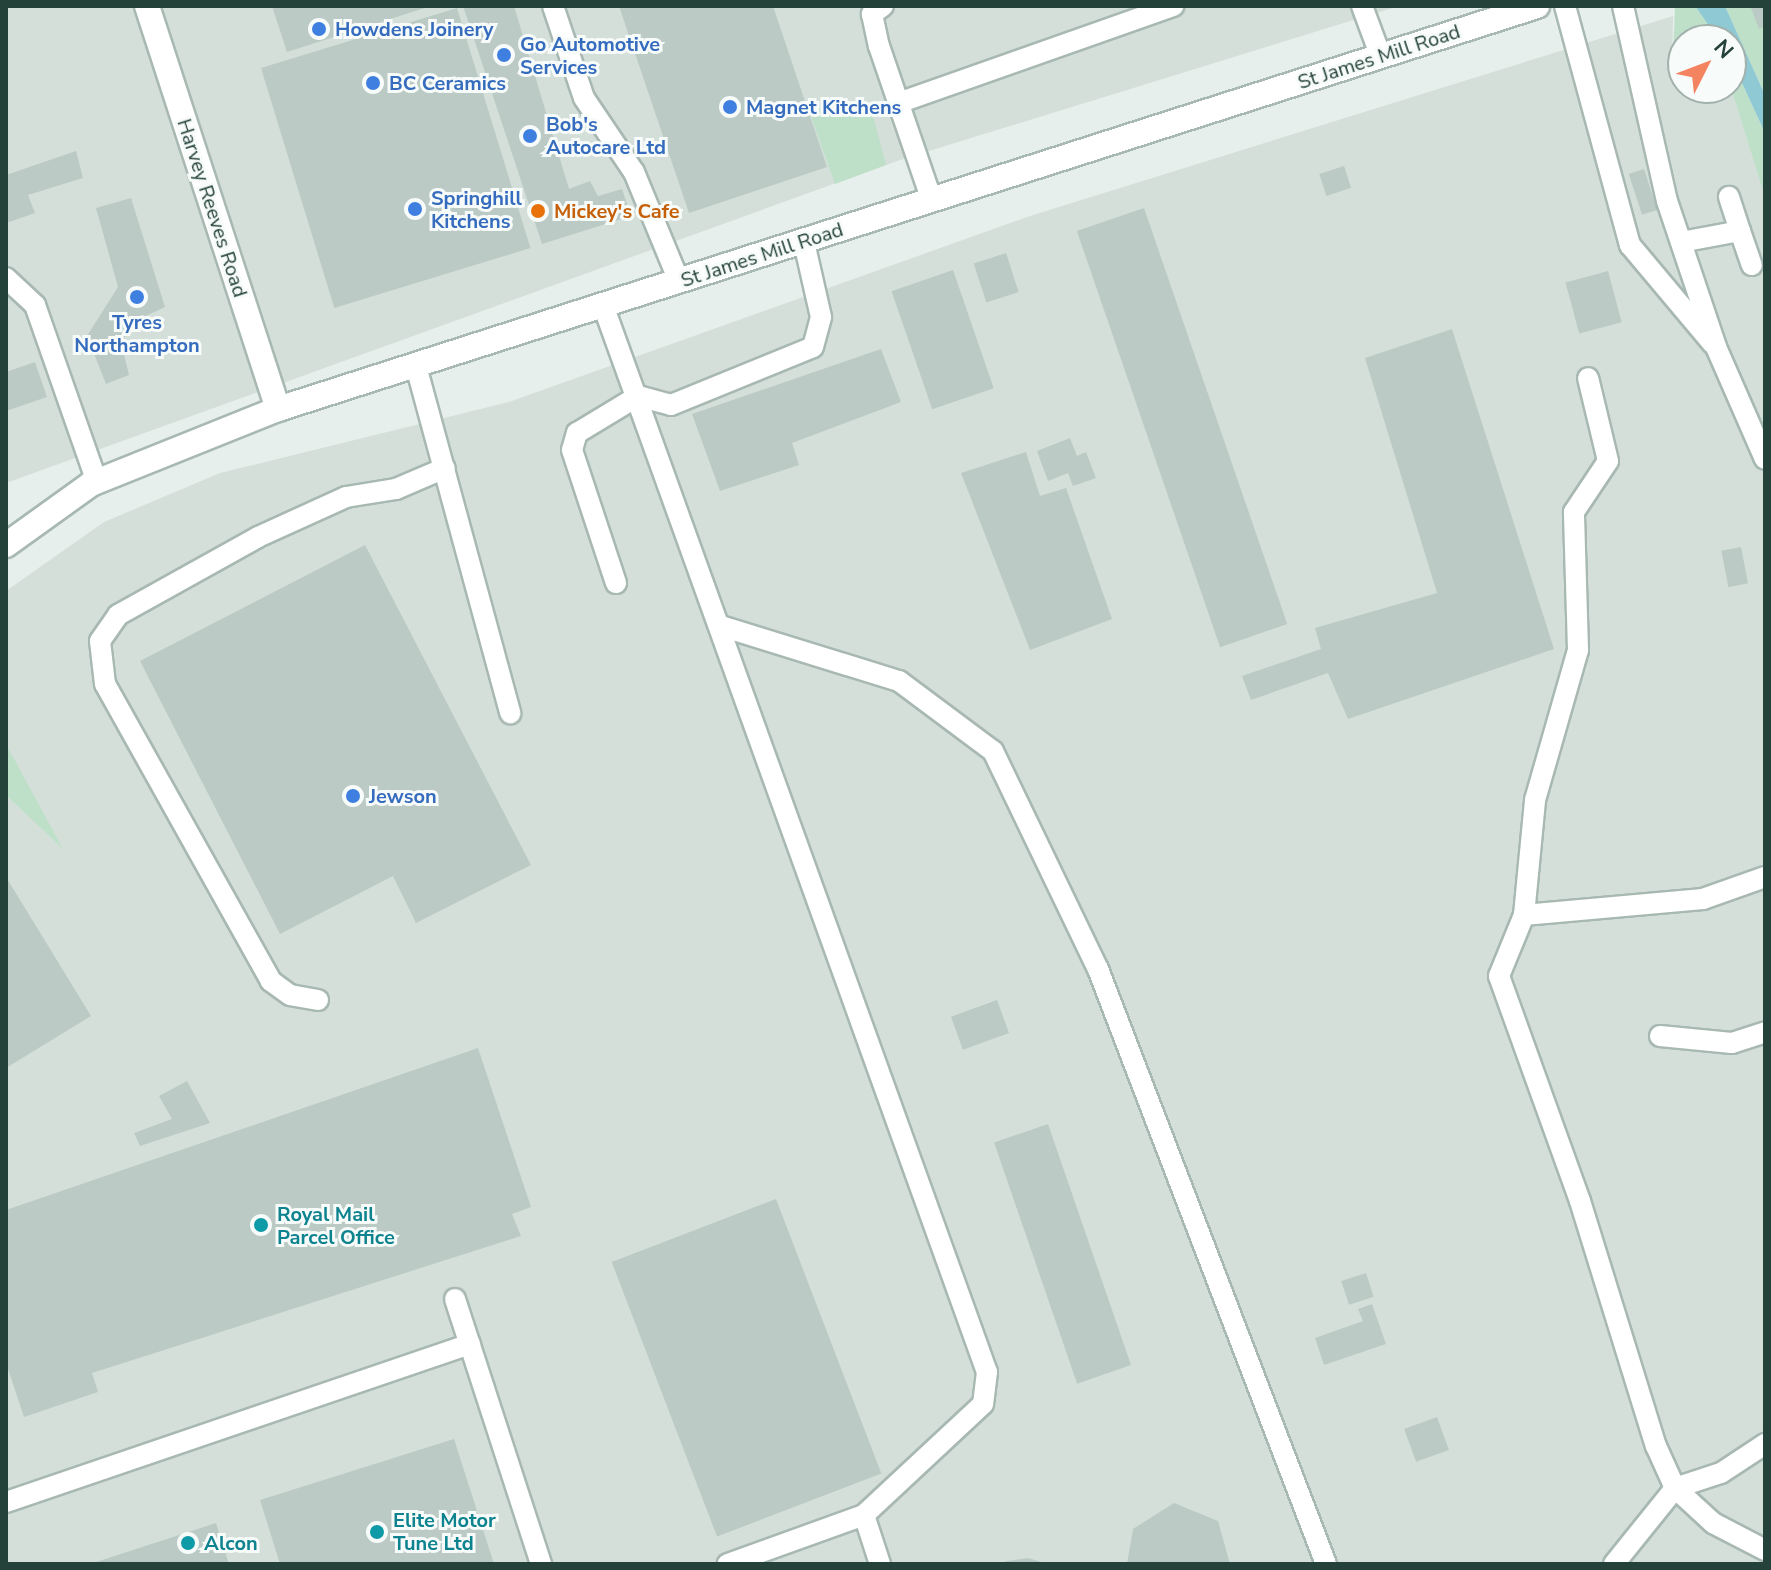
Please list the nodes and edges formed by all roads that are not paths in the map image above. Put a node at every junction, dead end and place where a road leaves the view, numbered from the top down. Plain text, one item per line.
1 (147, 6) edge
2 (553, 6) edge
3 (883, 6) edge
4 (1173, 6) edge
5 (1362, 6) edge
6 (1537, 6) edge
7 (1565, 6) edge
8 (1623, 6) edge
9 (1381, 57) junction
10 (898, 103) junction
11 (1729, 197) dead end
12 (932, 201) junction
13 (1740, 231) junction
14 (804, 242) junction
15 (1681, 242) junction
16 (1752, 265) dead end
17 (6, 278) edge
18 (679, 281) junction
19 (603, 305) junction
20 (1716, 347) junction
21 (416, 366) junction
22 (1588, 378) dead end
23 (638, 396) junction
24 (278, 409) junction
25 (1765, 459) edge
26 (445, 468) junction
27 (97, 482) junction
28 (6, 545) edge
29 (616, 583) dead end
30 (721, 626) junction
31 (510, 713) dead end
32 (1765, 877) edge
33 (1524, 915) junction
34 (318, 1000) dead end
35 (1765, 1032) edge
36 (1660, 1036) dead end
37 (455, 1299) dead end
38 (470, 1344) junction
39 (1765, 1444) edge
40 (1675, 1488) junction
41 (6, 1502) edge
42 (864, 1515) junction
43 (1764, 1546) edge
44 (541, 1564) edge
45 (728, 1564) edge
46 (880, 1564) edge
47 (1326, 1564) edge
48 (1614, 1564) edge
49 (1747, 1564) edge

1 - 24 street, Harvey Reeves Road
2 - 18 lane
3 - 10 lane
4 - 10 lane
5 - 9 lane
6 - 9 street, St James Mill Road
7 - 20 lane
8 - 15 lane
9 - 12 street, St James Mill Road
10 - 12 lane
11 - 13 lane
12 - 14 street, St James Mill Road
13 - 15 lane
13 - 16 lane
14 - 18 street, St James Mill Road
14 - 23 lane
15 - 20 lane
17 - 27 lane
18 - 19 street, St James Mill Road
19 - 21 street, St James Mill Road
19 - 23 lane
20 - 25 lane
21 - 24 street, St James Mill Road
21 - 26 lane
22 - 33 lane
23 - 29 lane
23 - 30 lane
24 - 27 street, St James Mill Road
26 - 31 lane
26 - 34 lane
27 - 28 street, St James Mill Road
30 - 42 lane
30 - 47 lane
32 - 33 lane
33 - 40 lane
35 - 36 lane
37 - 38 lane
38 - 41 lane
38 - 44 lane
39 - 40 lane
40 - 43 lane
40 - 48 lane
42 - 45 lane
42 - 46 lane
43 - 49 lane

